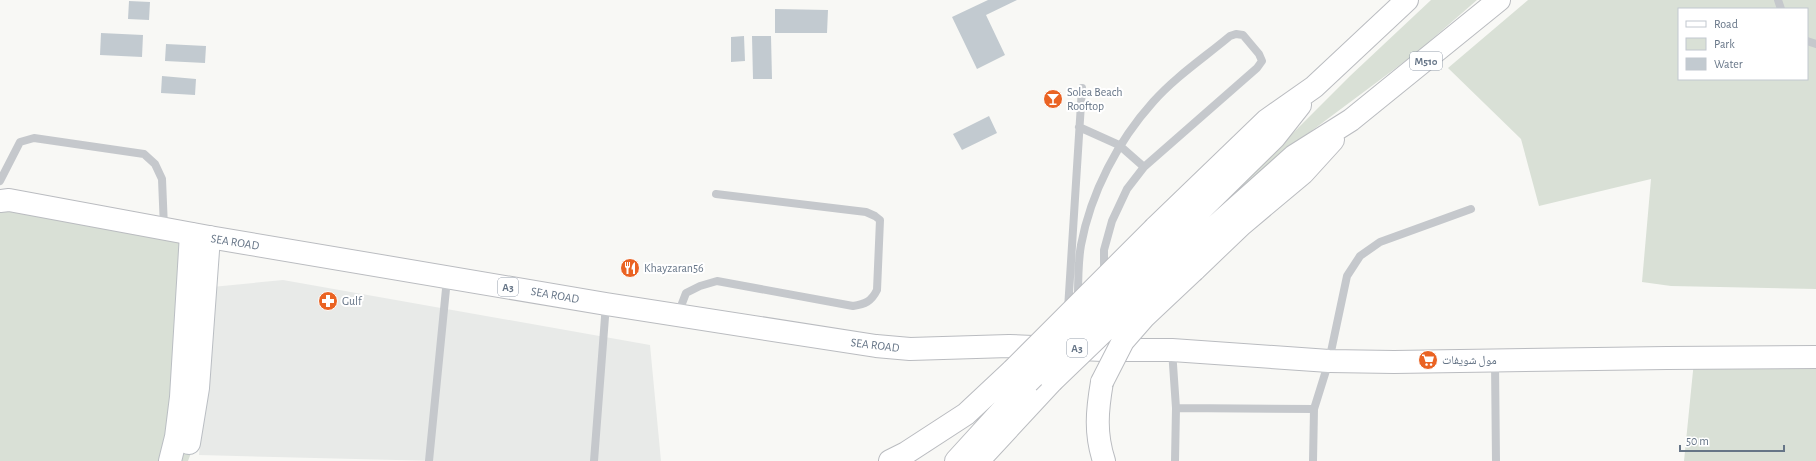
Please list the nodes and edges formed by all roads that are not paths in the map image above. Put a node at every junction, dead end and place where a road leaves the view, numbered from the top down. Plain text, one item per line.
1 (1407, 0) edge
2 (1500, 0) edge
3 (1082, 88) dead end
4 (1079, 127) junction
5 (1119, 145) junction
6 (1144, 167) junction
7 (0, 181) edge
8 (716, 194) dead end
9 (3, 199) edge
10 (1471, 209) dead end
11 (164, 229) junction
12 (200, 236) junction
13 (1175, 249) junction
14 (447, 276) junction
15 (606, 304) junction
16 (677, 315) junction
17 (1070, 348) junction
18 (1103, 350) junction
19 (1172, 350) junction
20 (1816, 357) edge
21 (1329, 361) junction
22 (1495, 361) junction
23 (1020, 376) junction
24 (1176, 408) junction
25 (1314, 409) junction
26 (170, 461) edge
27 (182, 461) edge
28 (429, 461) edge
29 (594, 461) edge
30 (890, 461) edge
31 (956, 461) edge
32 (978, 461) edge
33 (1104, 461) edge
34 (1175, 461) edge
35 (1313, 461) edge
36 (1496, 461) edge

1 - 13 main road
2 - 13 main road, M510
3 - 4 lane
4 - 5 lane
4 - 17 lane
5 - 6 lane
5 - 6 lane
5 - 17 lane
6 - 18 lane
7 - 11 lane
8 - 16 lane
9 - 11 main road, SEA ROAD / A3
10 - 21 lane
11 - 12 main road, SEA ROAD / A3
12 - 14 main road, SEA ROAD / A3
12 - 26 main road
12 - 27 main road
13 - 23 main road, bridge
13 - 32 main road, bridge
13 - 33 main road, bridge
14 - 15 main road, SEA ROAD / A3
14 - 28 lane
15 - 16 main road, SEA ROAD / A3
15 - 29 lane
16 - 17 main road, SEA ROAD / A3
17 - 18 main road, A3
18 - 19 main road, A3
19 - 21 main road, A3
19 - 24 lane
20 - 22 main road, A3
21 - 22 main road, A3
21 - 25 lane
22 - 36 lane
23 - 30 main road
23 - 31 main road
24 - 25 lane
24 - 34 lane
25 - 35 lane

